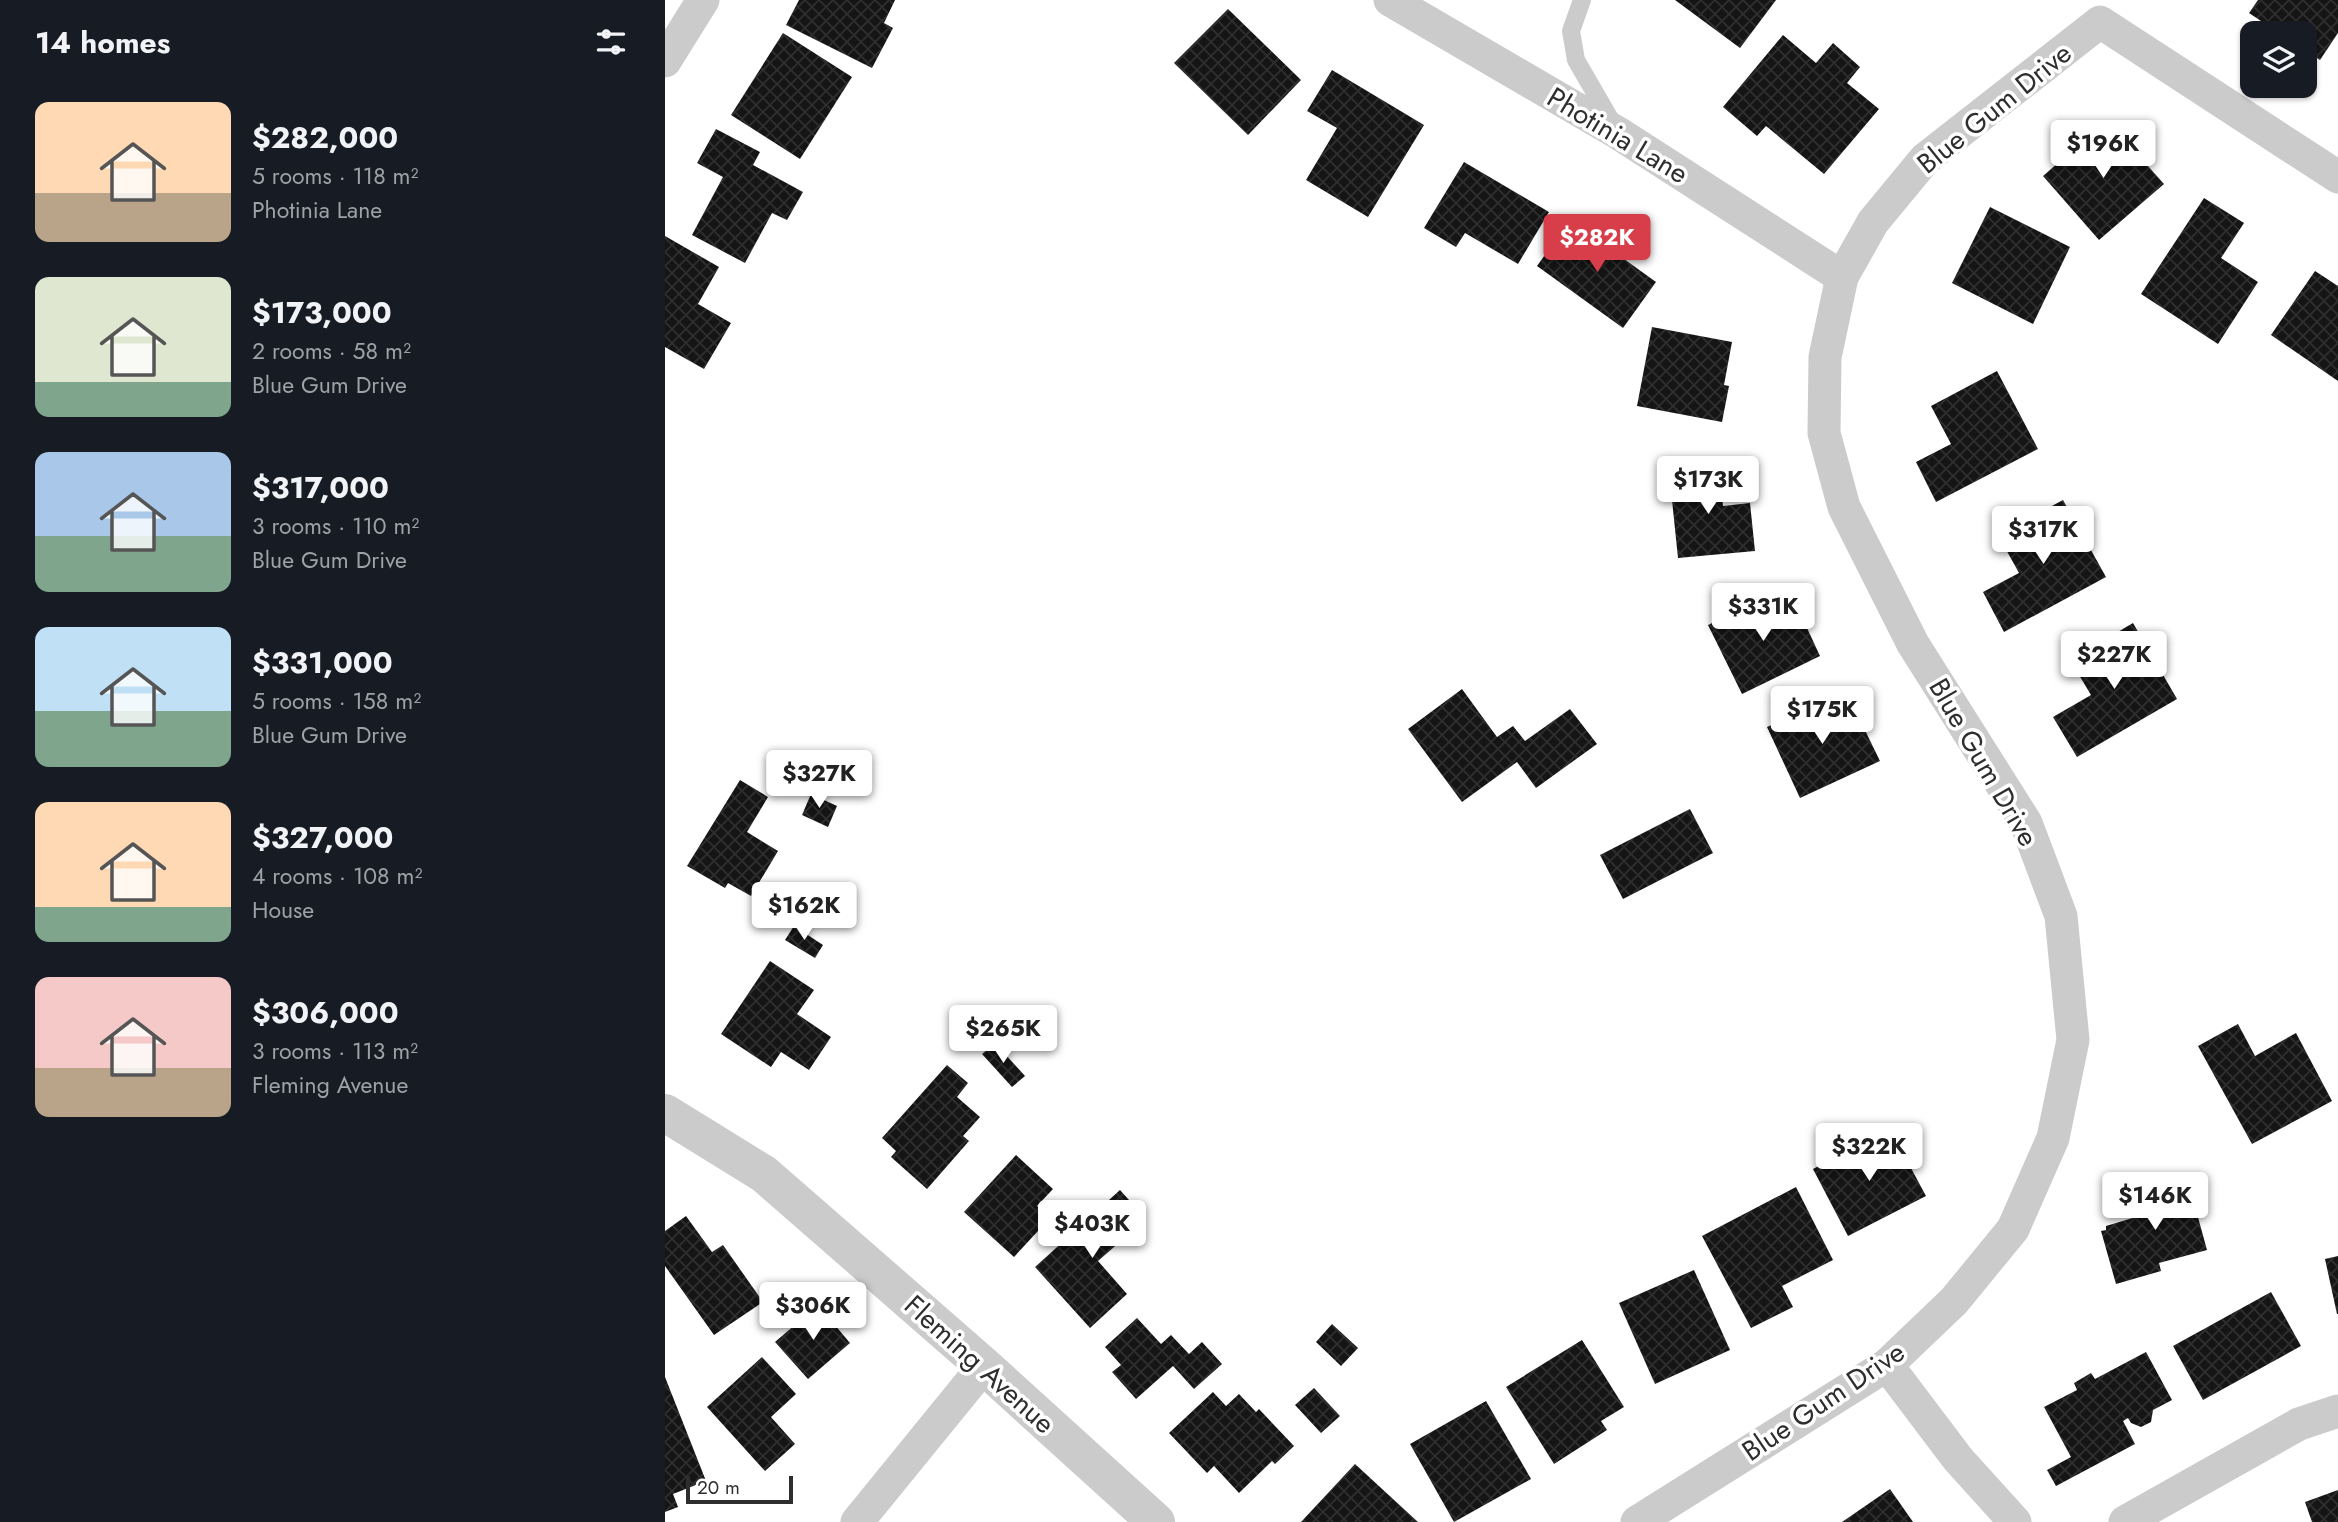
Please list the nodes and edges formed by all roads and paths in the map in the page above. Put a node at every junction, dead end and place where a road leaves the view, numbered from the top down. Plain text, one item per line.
1 (703, 0) edge
2 (1390, 0) edge
3 (1582, 0) edge
4 (665, 61) edge
5 (1618, 133) junction
6 (2338, 177) edge
7 (1842, 277) junction
8 (665, 1114) edge
9 (1887, 1364) junction
10 (984, 1366) junction
11 (2338, 1412) edge
12 (857, 1522) edge
13 (1156, 1522) edge
14 (1637, 1522) edge
15 (2015, 1522) edge
16 (2125, 1522) edge

1 - 4 street
2 - 5 street, Photinia Lane
3 - 5 lane
5 - 7 street, Photinia Lane
6 - 7 street, Blue Gum Drive
7 - 9 street, Blue Gum Drive
8 - 10 street, Fleming Avenue
9 - 14 street, Blue Gum Drive
9 - 15 street
10 - 12 street
10 - 13 street, Fleming Avenue
11 - 16 street

